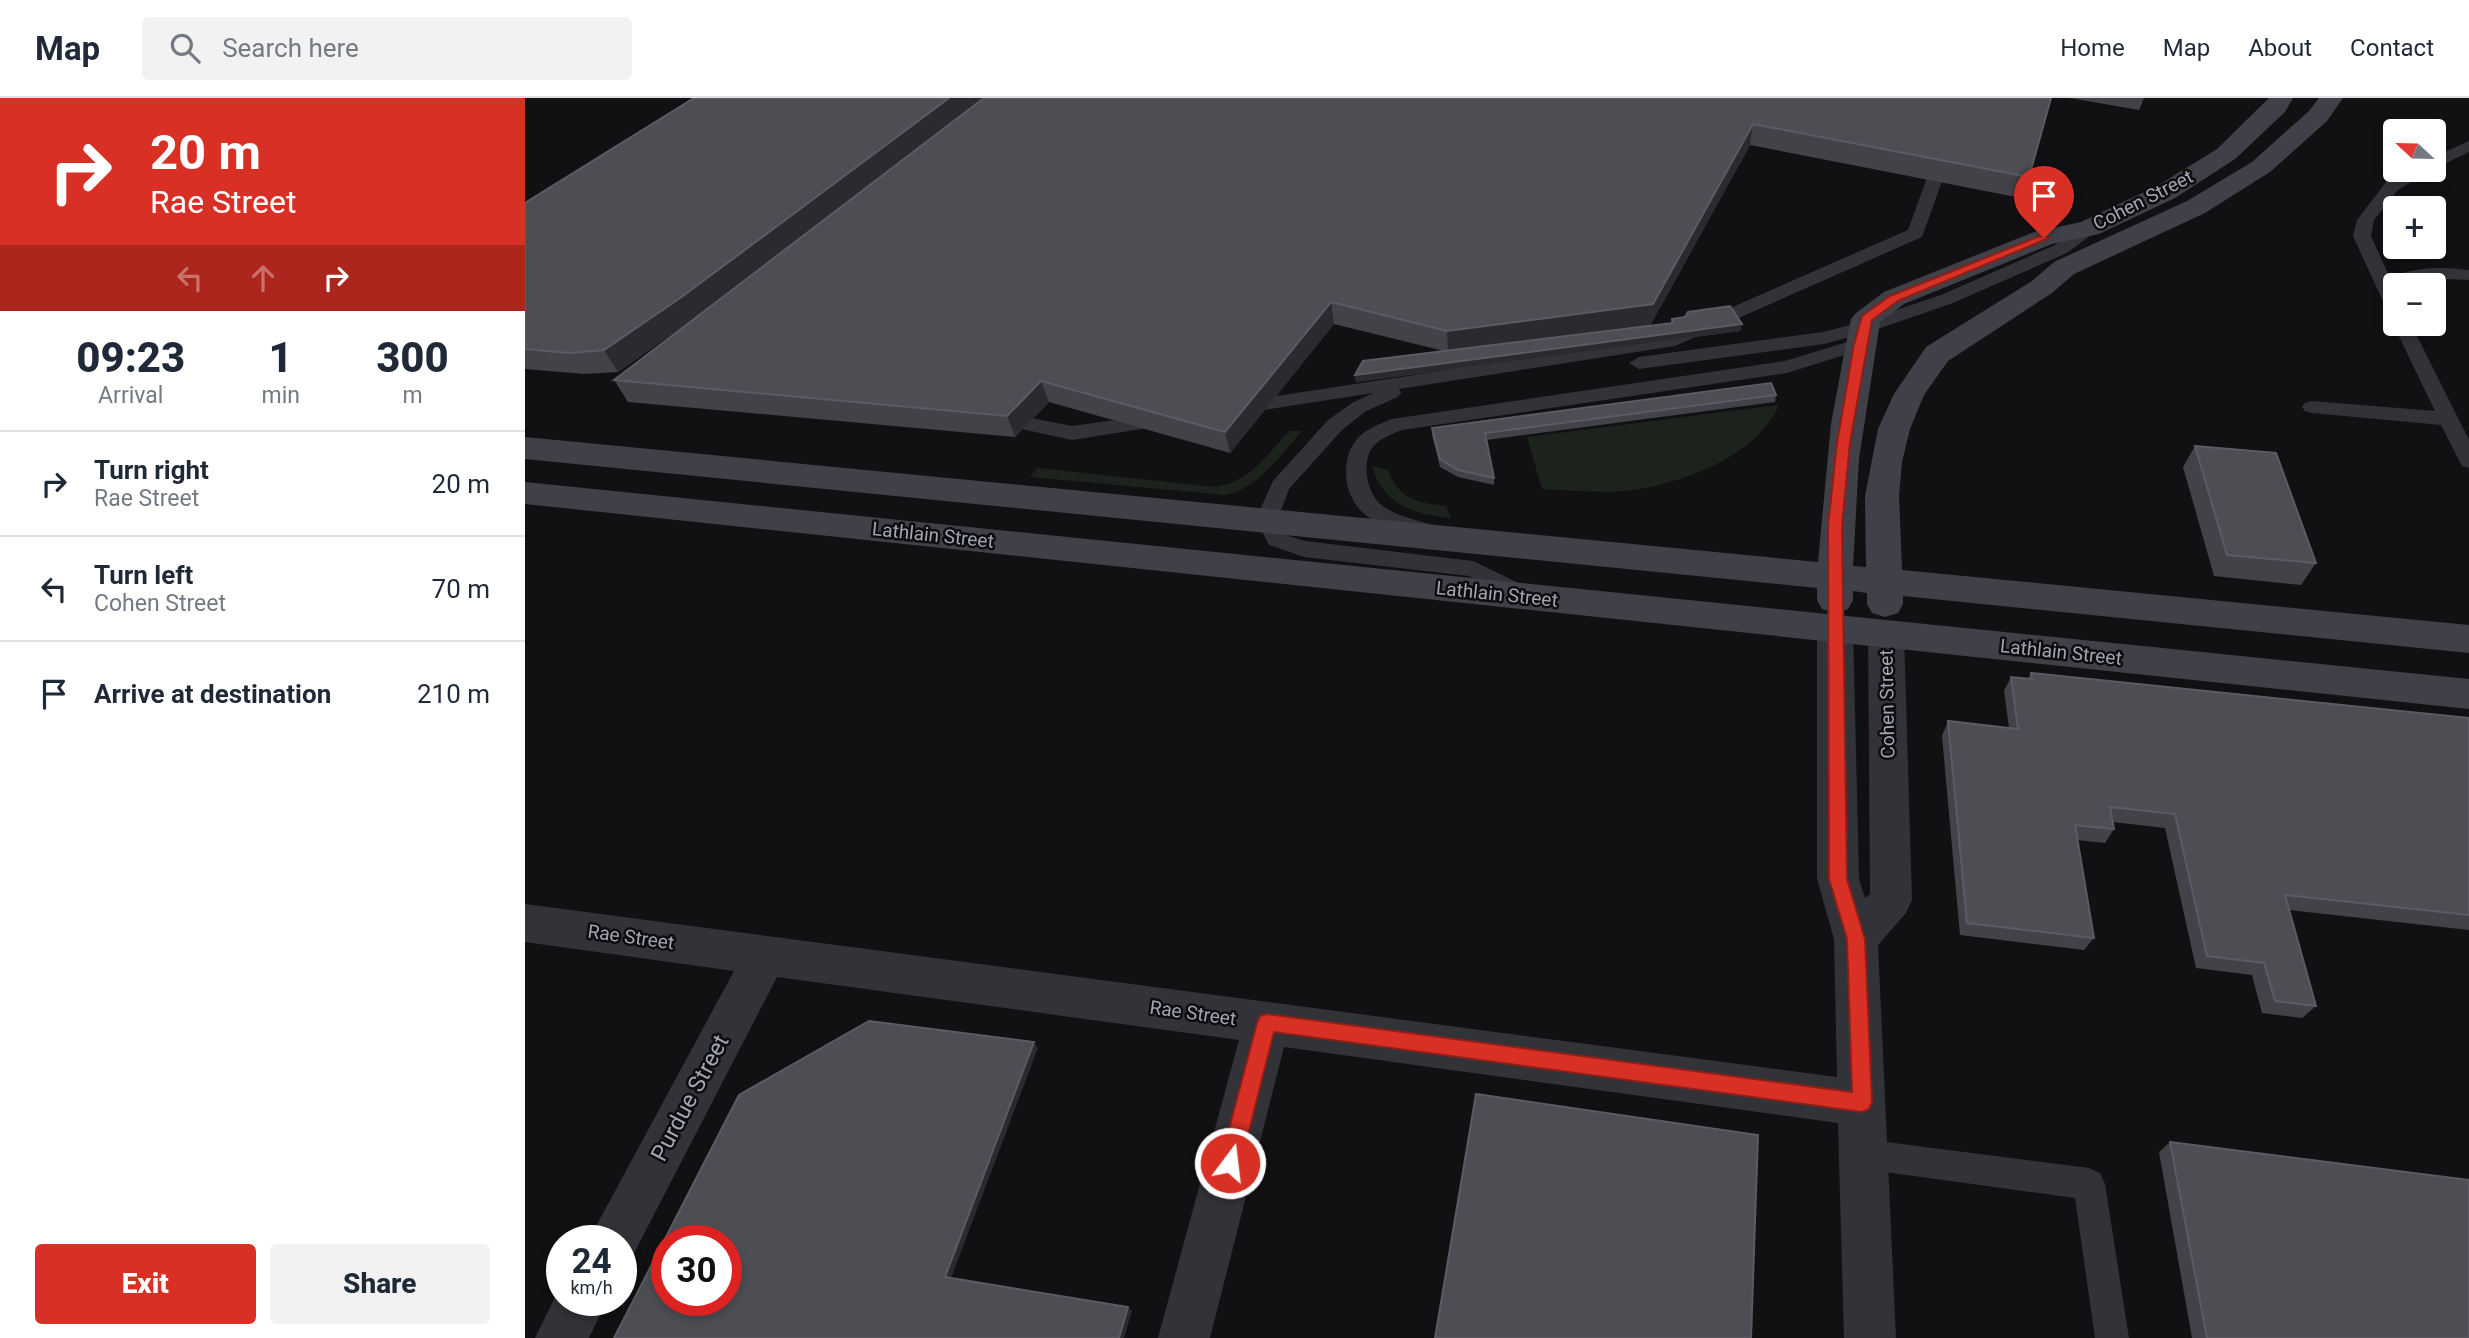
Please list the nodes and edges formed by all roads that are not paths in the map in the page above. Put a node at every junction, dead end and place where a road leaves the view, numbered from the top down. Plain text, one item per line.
1 (1964, 98) edge
2 (2281, 98) edge
3 (2331, 98) edge
4 (2469, 146) edge
5 (2447, 157) edge
6 (2400, 182) edge
7 (2064, 268) junction
8 (2417, 273) edge
9 (2437, 273) edge
10 (2446, 274) edge
11 (2469, 275) edge
12 (2383, 284) edge
13 (1863, 336) junction
14 (2408, 336) edge
15 (2312, 407) dead end
16 (1221, 411) edge
17 (972, 412) edge
18 (1180, 417) edge
19 (2449, 419) junction
20 (525, 448) edge
21 (2469, 461) edge
22 (525, 493) edge
23 (1267, 519) junction
24 (1445, 537) junction
25 (1835, 576) junction
26 (1884, 580) junction
27 (1527, 597) junction
28 (1835, 628) junction
29 (1886, 634) junction
30 (2469, 639) edge
31 (2469, 694) edge
32 (525, 923) edge
33 (1856, 939) junction
34 (766, 955) junction
35 (1267, 1023) junction
36 (1862, 1102) junction
37 (1863, 1154) junction
38 (622, 1225) edge
39 (573, 1316) edge
40 (561, 1338) edge
41 (1184, 1338) edge
42 (1870, 1338) edge
43 (2112, 1338) edge

1 - 16 lane
2 - 13 street, Cohen Street
3 - 7 street, Cohen Street
4 - 5 lane
6 - 12 lane
7 - 13 lane
7 - 26 street, Cohen Street
8 - 9 lane
10 - 11 lane
13 - 23 lane
13 - 24 lane
13 - 25 street
14 - 19 lane
15 - 19 lane
17 - 18 lane
19 - 21 lane
20 - 23 street
22 - 27 street, Lathlain Street
23 - 24 street
23 - 27 lane
24 - 25 street
25 - 26 street
25 - 28 street
26 - 29 street, Cohen Street
26 - 30 street
27 - 28 street, Lathlain Street
28 - 29 street, Lathlain Street
28 - 33 street
29 - 31 street, Lathlain Street
29 - 33 street, Cohen Street
32 - 34 street, Rae Street
33 - 36 street
34 - 35 street, Rae Street
34 - 38 street, Purdue Street
35 - 36 street, Rae Street
35 - 41 street
36 - 37 street
37 - 42 street
37 - 43 lane
39 - 40 street

